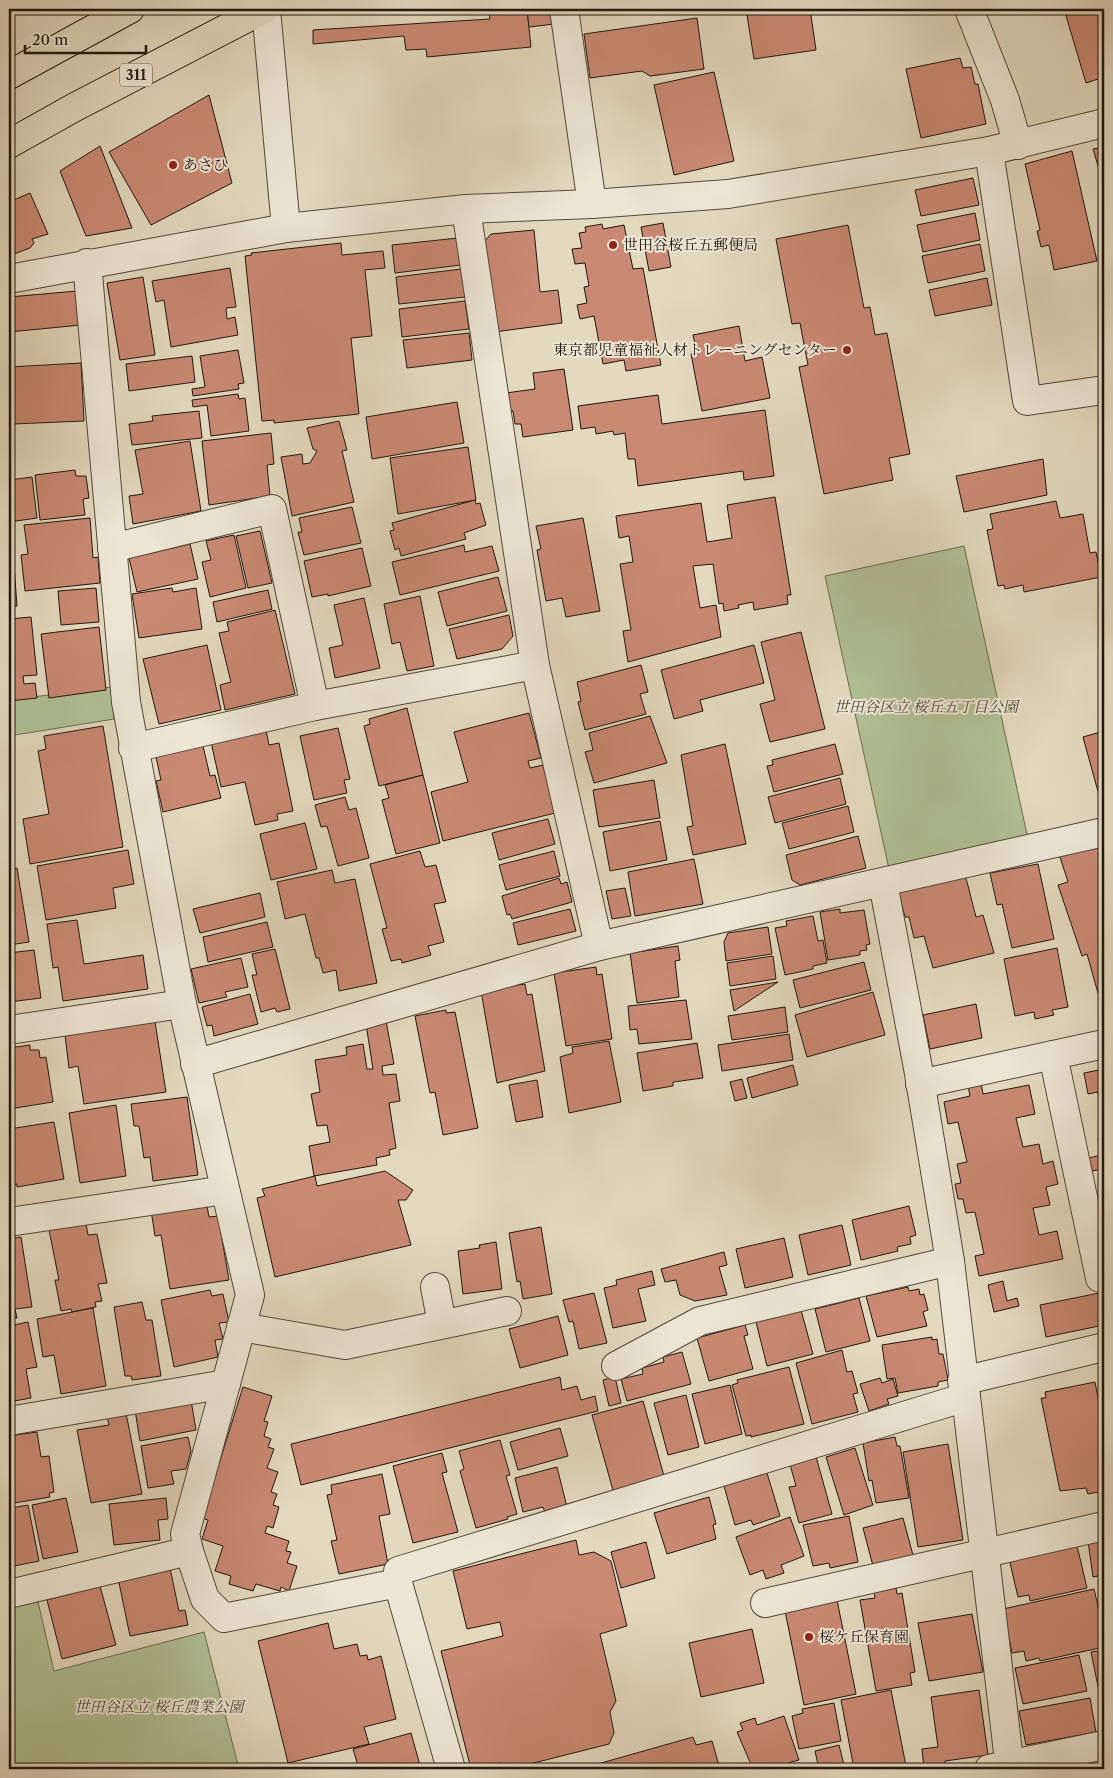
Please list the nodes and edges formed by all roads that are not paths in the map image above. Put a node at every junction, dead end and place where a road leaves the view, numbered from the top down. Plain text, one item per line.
1 (130, 9) edge
2 (265, 9) edge
3 (564, 9) edge
4 (969, 9) edge
5 (9, 75) edge
6 (1104, 123) edge
7 (9, 144) edge
8 (1018, 145) junction
9 (988, 151) junction
10 (592, 204) junction
11 (466, 209) junction
12 (286, 228) junction
13 (87, 263) junction
14 (9, 279) edge
15 (1104, 392) edge
16 (112, 548) junction
17 (535, 665) junction
18 (315, 706) junction
19 (133, 748) junction
20 (1104, 832) edge
21 (883, 883) junction
22 (599, 946) junction
23 (182, 1004) junction
24 (9, 1030) edge
25 (1104, 1044) edge
26 (1053, 1055) junction
27 (195, 1064) junction
28 (920, 1084) junction
29 (225, 1190) junction
30 (9, 1222) edge
31 (950, 1261) junction
32 (1104, 1277) edge
33 (435, 1287) dead end
34 (507, 1310) dead end
35 (442, 1324) junction
36 (241, 1327) junction
37 (1104, 1347) edge
38 (616, 1366) dead end
39 (226, 1384) junction
40 (964, 1389) junction
41 (9, 1421) edge
42 (1104, 1526) edge
43 (189, 1551) junction
44 (985, 1554) junction
45 (398, 1583) junction
46 (9, 1594) edge
47 (765, 1603) dead end
48 (1104, 1745) edge
49 (1003, 1768) edge
50 (451, 1769) edge

1 - 5 main road
2 - 7 main road, 311
2 - 12 street
3 - 10 street
4 - 8 street
6 - 8 street
8 - 9 street
9 - 10 street
9 - 15 street
10 - 11 street
11 - 12 street
11 - 17 street
12 - 13 street
13 - 14 street
13 - 16 street
16 - 18 street
16 - 19 street
17 - 18 street
17 - 22 street
18 - 19 street
19 - 23 street
20 - 21 street
21 - 22 street
21 - 28 street
22 - 27 street
23 - 24 street
23 - 27 street
25 - 26 street
26 - 28 street
26 - 32 street
27 - 29 street
28 - 31 street
29 - 30 street
29 - 36 street
31 - 38 street
31 - 40 street
33 - 35 street
34 - 35 street
35 - 36 street
36 - 39 street
37 - 40 street
39 - 41 street
39 - 43 street
40 - 44 street
40 - 45 street
42 - 44 street
43 - 45 street
43 - 46 street
44 - 47 street
44 - 49 street
45 - 50 street
48 - 49 street

